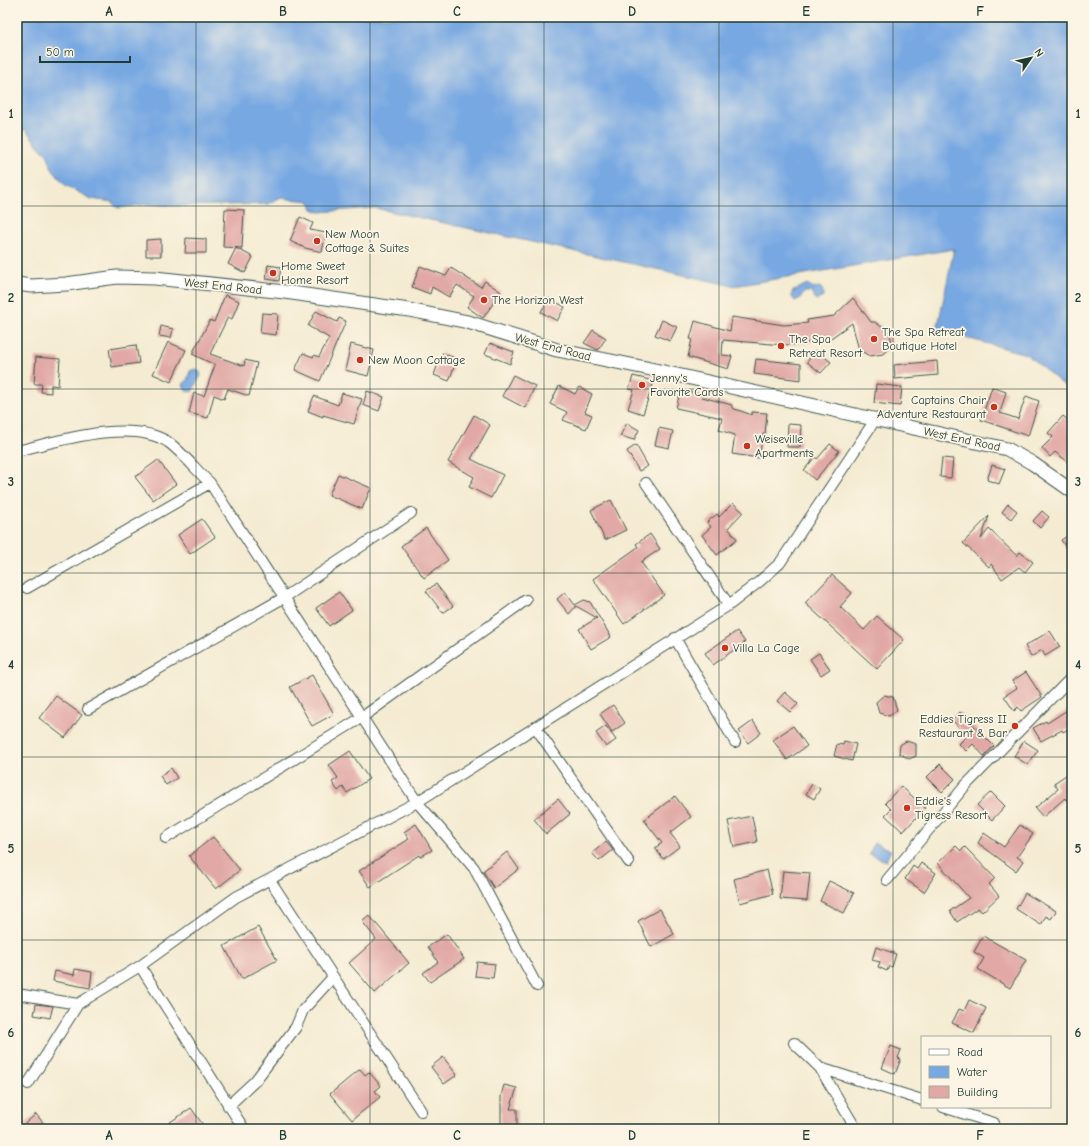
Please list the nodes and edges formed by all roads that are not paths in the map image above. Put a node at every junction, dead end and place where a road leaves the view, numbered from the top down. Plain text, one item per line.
1 (17, 284) edge
2 (875, 420) junction
3 (17, 451) edge
4 (210, 483) junction
5 (646, 483) dead end
6 (1072, 491) edge
7 (411, 513) dead end
8 (27, 588) dead end
9 (285, 597) junction
10 (526, 600) dead end
11 (729, 605) junction
12 (675, 638) junction
13 (1072, 677) edge
14 (88, 709) dead end
15 (361, 718) junction
16 (536, 728) junction
17 (735, 742) dead end
18 (417, 802) junction
19 (166, 838) dead end
20 (629, 862) dead end
21 (270, 880) junction
22 (888, 880) dead end
23 (140, 966) junction
24 (333, 977) junction
25 (537, 986) dead end
26 (17, 994) edge
27 (78, 1004) junction
28 (794, 1043) dead end
29 (820, 1068) junction
30 (28, 1084) dead end
31 (921, 1100) edge
32 (228, 1106) junction
33 (946, 1108) edge
34 (421, 1111) dead end
35 (994, 1123) dead end
36 (244, 1129) edge
37 (856, 1129) edge

1 - 2 main road, West End Road
2 - 6 main road, West End Road
2 - 11 street
3 - 4 street
4 - 8 street
4 - 9 street
5 - 11 street
7 - 9 street
9 - 14 street
9 - 15 street
10 - 15 street
11 - 12 street
12 - 16 street
12 - 17 street
13 - 22 street
15 - 18 street
15 - 19 street
16 - 18 street
16 - 20 street
18 - 21 street
18 - 25 street
21 - 23 street
21 - 24 street
23 - 27 street
23 - 32 street
24 - 32 street
24 - 34 street
26 - 27 street
27 - 30 street
28 - 29 street
29 - 31 street
29 - 37 street
32 - 36 street
33 - 35 street

